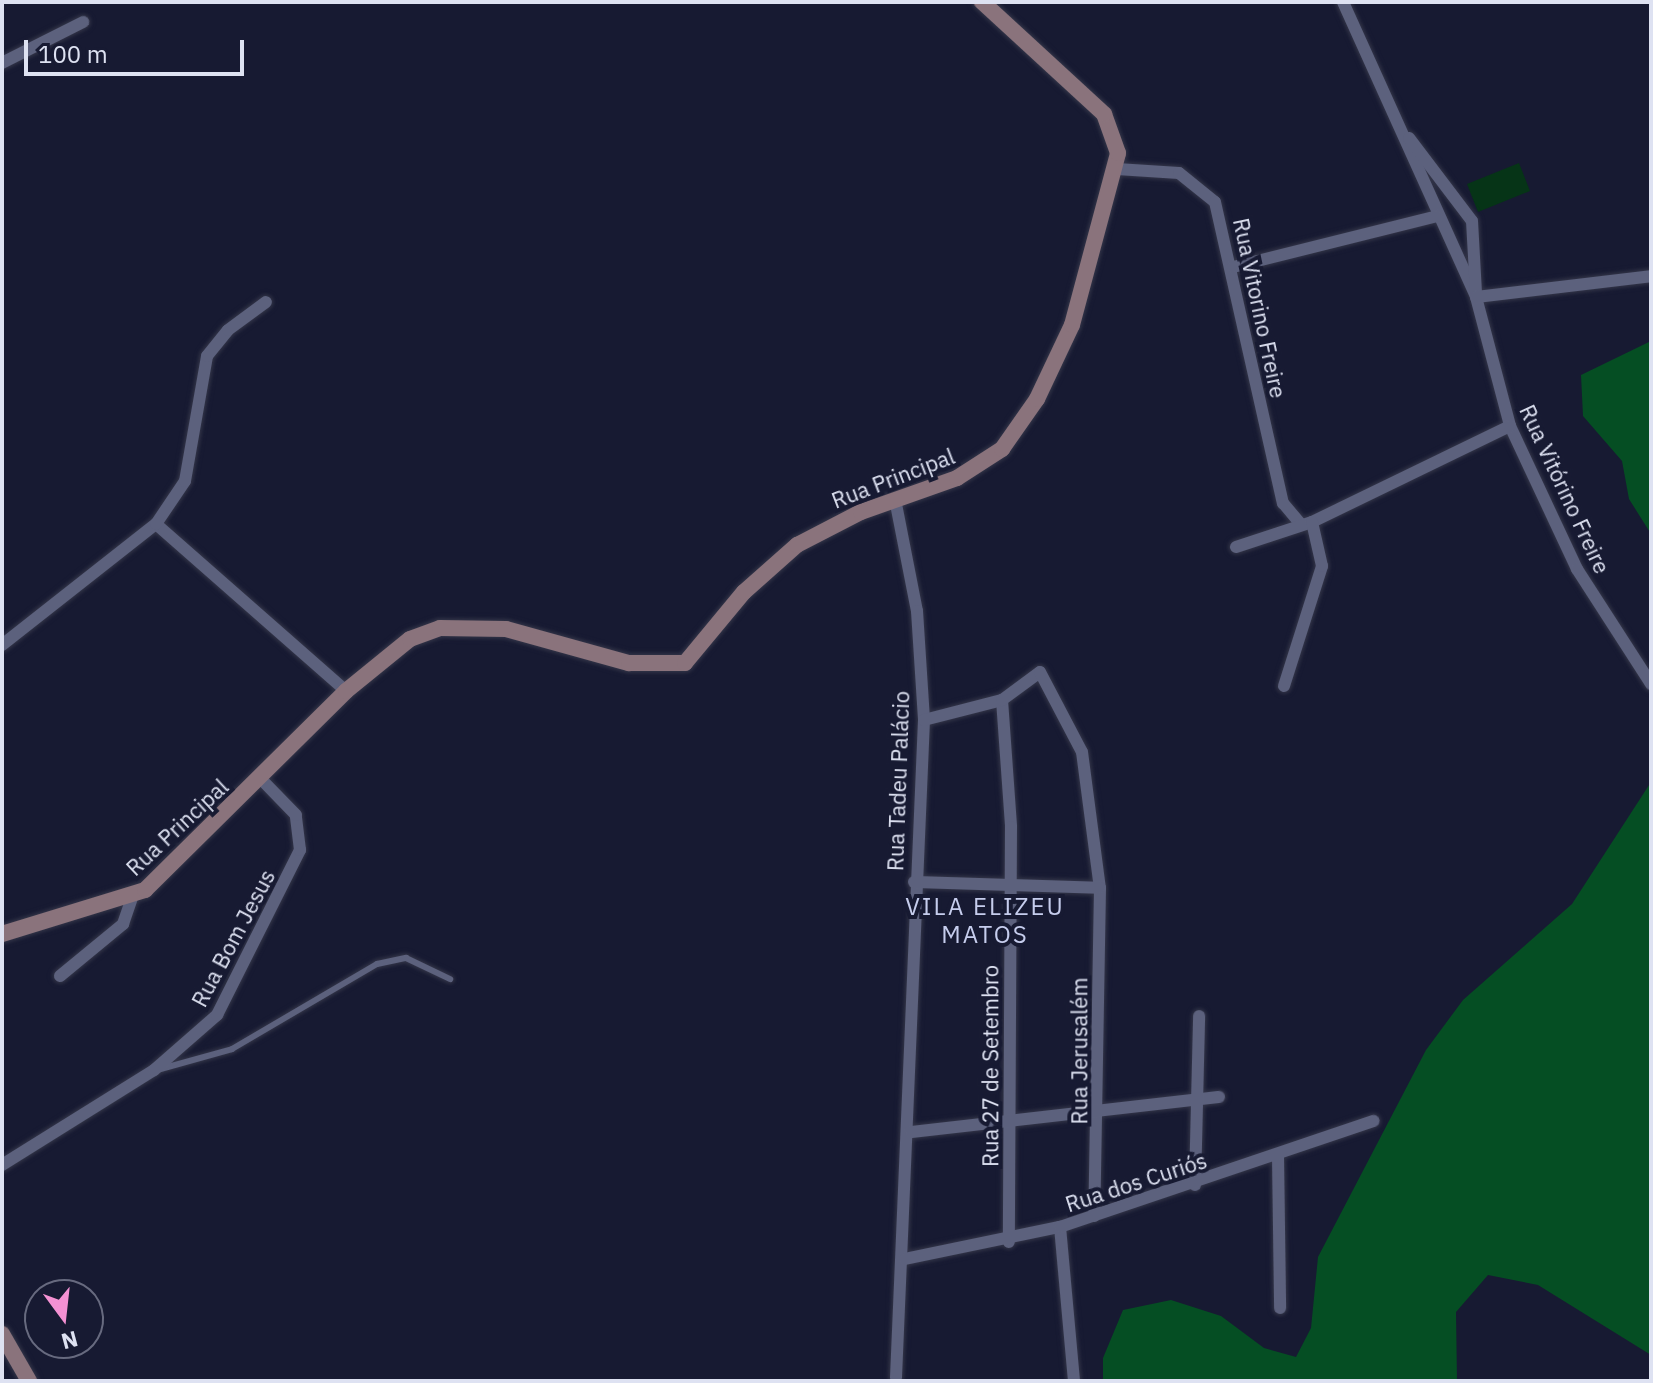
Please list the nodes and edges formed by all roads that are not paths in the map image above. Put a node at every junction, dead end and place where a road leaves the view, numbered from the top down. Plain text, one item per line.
1 (982, 2) edge
2 (1343, 2) edge
3 (83, 22) dead end
4 (2, 63) edge
5 (1404, 132) junction
6 (1117, 169) junction
7 (1437, 216) junction
8 (1233, 267) junction
9 (1651, 276) edge
10 (1476, 297) junction
11 (266, 302) dead end
12 (1510, 426) junction
13 (895, 499) junction
14 (1306, 523) junction
15 (156, 524) junction
16 (1236, 547) dead end
17 (2, 645) edge
18 (1651, 684) edge
19 (1284, 686) dead end
20 (346, 691) junction
21 (1002, 700) junction
22 (924, 720) junction
23 (261, 779) junction
24 (914, 882) junction
25 (1009, 886) junction
26 (1100, 888) junction
27 (132, 898) junction
28 (2, 934) edge
29 (60, 976) dead end
30 (450, 979) dead end
31 (1199, 1016) dead end
32 (154, 1070) junction
33 (1219, 1097) dead end
34 (1194, 1102) junction
35 (1100, 1116) junction
36 (1374, 1121) dead end
37 (1011, 1125) junction
38 (911, 1132) junction
39 (1278, 1156) junction
40 (2, 1165) edge
41 (1195, 1185) junction
42 (1094, 1216) junction
43 (1060, 1227) junction
44 (1009, 1242) junction
45 (905, 1259) junction
46 (1280, 1308) dead end
47 (2, 1334) edge
48 (896, 1377) dead end
49 (29, 1381) edge
50 (1074, 1381) edge

1 - 6 street, Rua Principal
2 - 5 street, Rua Vitórino Freire
3 - 4 street
5 - 7 street, Rua Vitórino Freire
5 - 10 street, Rua Vitórino Freire
6 - 8 street, Rua Vitorino Freire
6 - 13 street, Rua Principal
7 - 8 street
7 - 10 street, Rua Vitórino Freire
8 - 14 street, Rua Vitorino Freire
9 - 10 street
10 - 12 street, Rua Vitórino Freire
11 - 15 street
12 - 14 street
12 - 18 street, Rua Vitórino Freire
13 - 20 street, Rua Principal
13 - 22 street, Rua Tadeu Palácio
14 - 16 street
14 - 19 street, Rua Vitorino Freire
15 - 17 street
15 - 20 street
20 - 23 street, Rua Principal
21 - 22 street
21 - 25 street, Rua 27 de Setembro
21 - 26 street, Rua Jerusalém
22 - 24 street, Rua Tadeu Palácio
23 - 27 street, Rua Principal
23 - 32 street, Rua Bom Jesus
24 - 25 street
24 - 38 street, Rua Tadeu Palácio
25 - 26 street
25 - 37 street, Rua 27 de Setembro
26 - 35 street, Rua Jerusalém
27 - 28 street, Rua Principal
27 - 29 street
30 - 32 lane
31 - 34 street
32 - 40 street, Rua Bom Jesus
33 - 34 street
34 - 35 street
34 - 41 street
35 - 37 street
35 - 42 street, Rua Jerusalém
36 - 39 street, Rua dos Curiós
37 - 38 street
37 - 44 street, Rua 27 de Setembro
38 - 45 street, Rua Tadeu Palácio
39 - 41 street, Rua dos Curiós
39 - 46 street
41 - 42 street, Rua dos Curiós
42 - 43 street, Rua dos Curiós
43 - 44 street, Rua dos Curiós
43 - 50 street
44 - 45 street, Rua dos Curiós
45 - 48 street, Rua Tadeu Palácio
47 - 49 street

